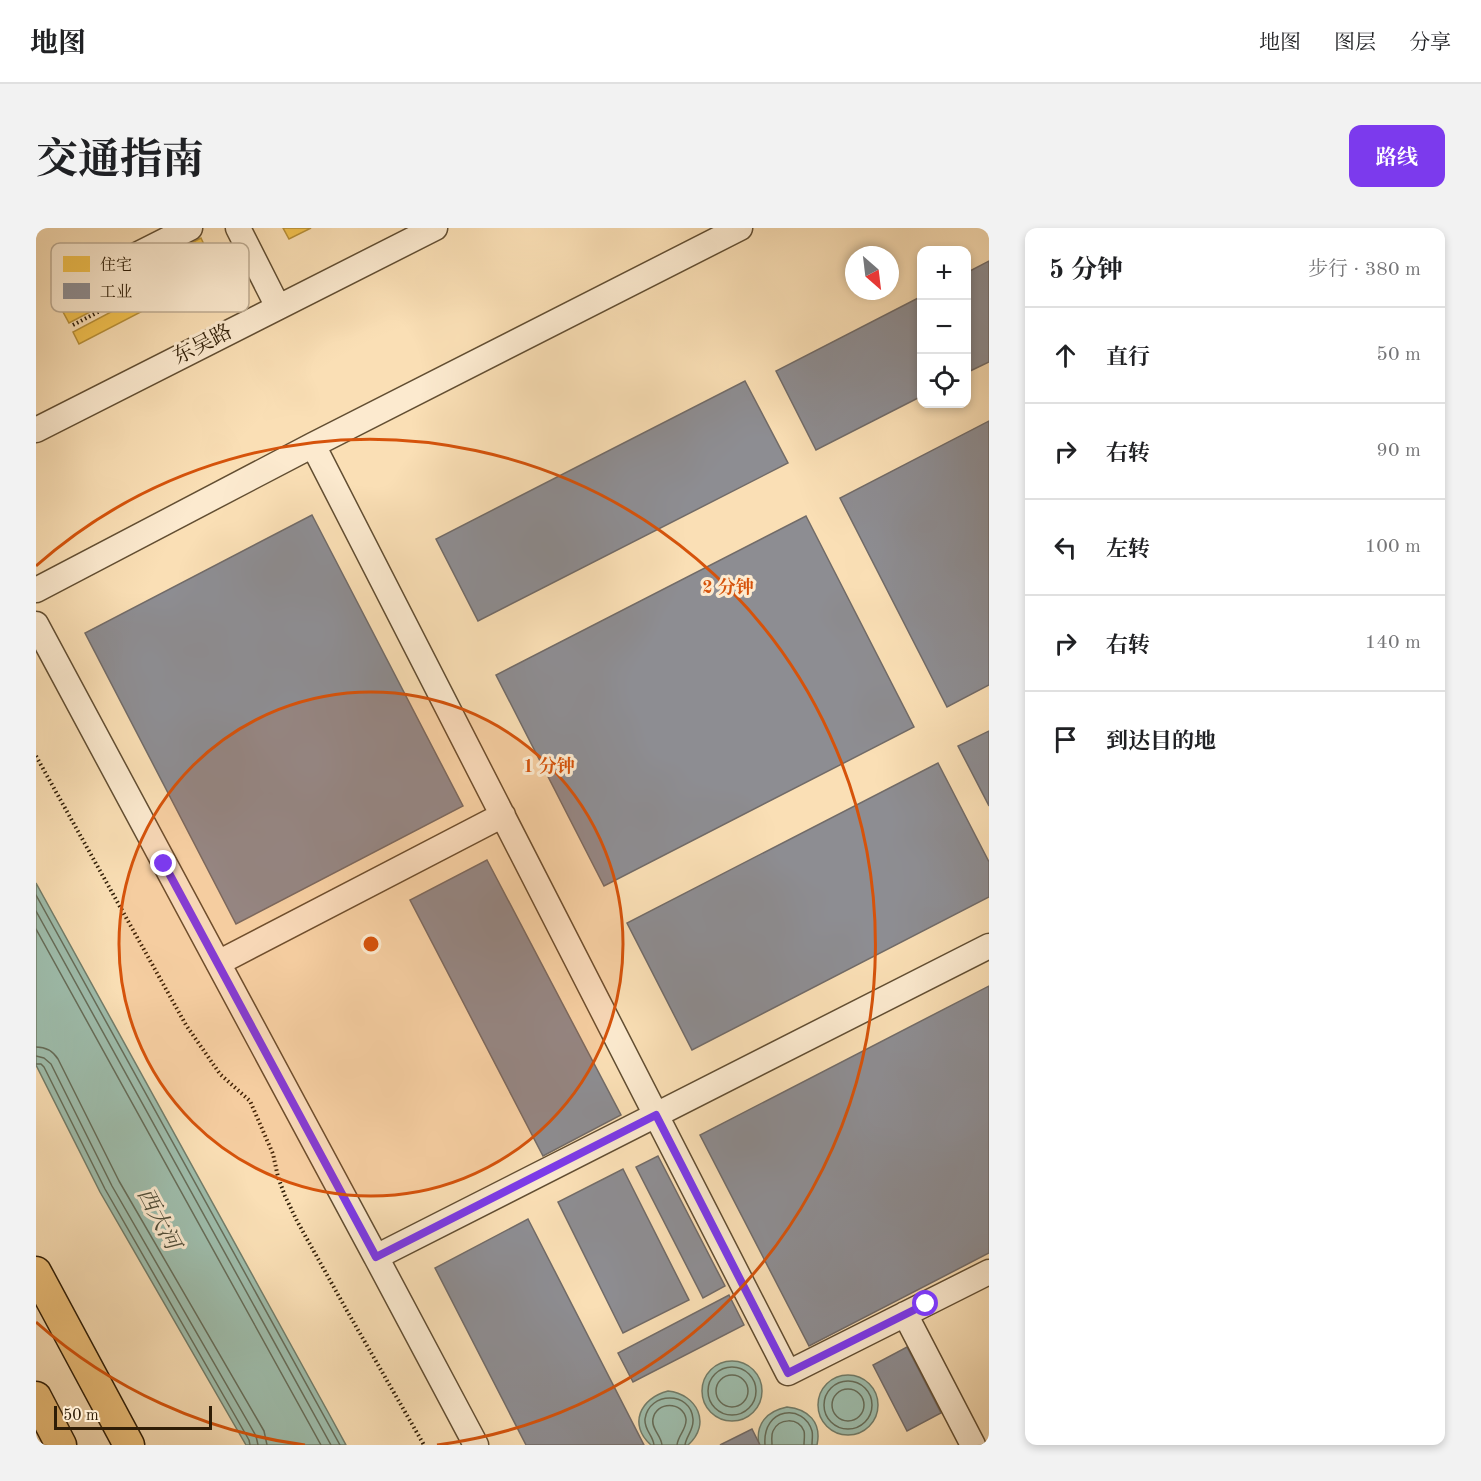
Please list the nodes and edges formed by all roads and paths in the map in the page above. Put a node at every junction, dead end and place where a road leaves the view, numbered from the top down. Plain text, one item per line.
1 (190, 228) edge
2 (435, 228) edge
3 (740, 228) edge
4 (240, 233) edge
5 (160, 243) edge
6 (222, 243) edge
7 (249, 251) edge
8 (278, 307) junction
9 (97, 312) edge
10 (73, 325) dead end
11 (36, 430) edge
12 (313, 445) junction
13 (36, 590) edge
14 (36, 624) edge
15 (36, 756) edge
16 (503, 816) junction
17 (989, 946) edge
18 (218, 963) junction
19 (656, 1115) junction
20 (376, 1257) junction
21 (36, 1272) edge
22 (989, 1272) edge
23 (905, 1314) junction
24 (36, 1397) edge
25 (61, 1445) edge
26 (129, 1445) edge
27 (424, 1445) edge
28 (476, 1445) edge
29 (973, 1445) edge

1 - 5 street
2 - 8 street, 东吴路
3 - 12 street
4 - 6 path
7 - 8 street
8 - 11 street, 东吴路
9 - 10 path
12 - 13 street
12 - 16 street
14 - 18 street
15 - 27 path
16 - 18 street
16 - 19 street
17 - 19 street
18 - 20 street
19 - 20 street
19 - 23 street
20 - 28 street
21 - 26 main road
22 - 23 street
23 - 29 street
24 - 25 main road

